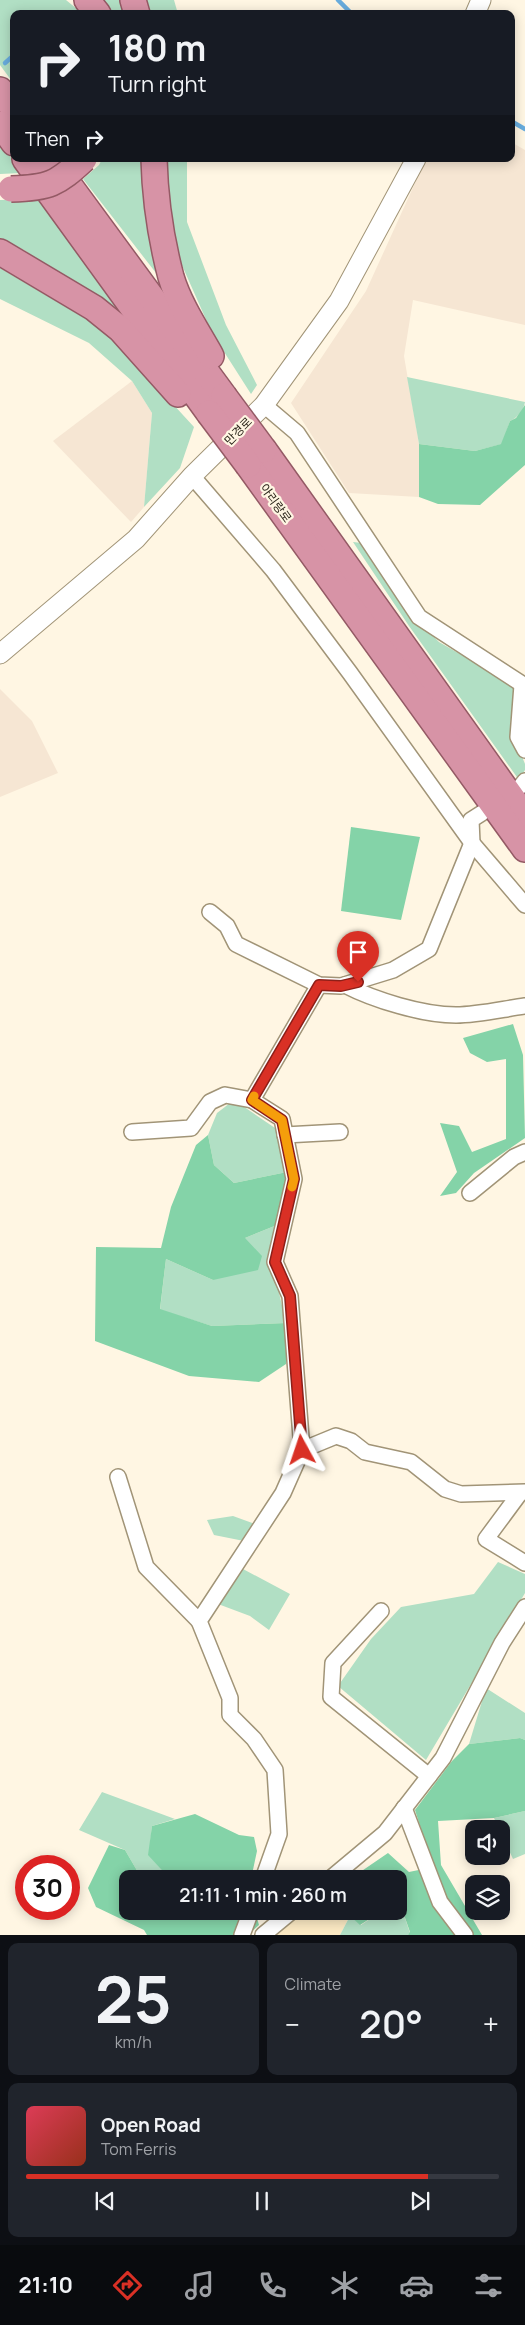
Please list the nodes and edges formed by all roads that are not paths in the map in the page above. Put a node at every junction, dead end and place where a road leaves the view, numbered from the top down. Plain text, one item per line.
1 (87, 0) edge
2 (95, 10) edge
3 (0, 90) edge
4 (10, 104) edge
5 (0, 124) edge
6 (10, 137) edge
7 (28, 162) edge
8 (52, 162) edge
9 (81, 162) edge
10 (154, 162) edge
11 (414, 162) edge
12 (6, 189) edge
13 (0, 252) edge
14 (214, 401) junction
15 (264, 405) junction
16 (256, 458) junction
17 (192, 476) junction
18 (0, 654) edge
19 (524, 685) edge
20 (525, 750) edge
21 (482, 813) dead end
22 (525, 816) edge
23 (472, 843) junction
24 (525, 850) edge
25 (525, 905) edge
26 (210, 912) dead end
27 (319, 985) junction
28 (344, 985) junction
29 (525, 1006) edge
30 (252, 1100) junction
31 (132, 1132) dead end
32 (340, 1132) dead end
33 (285, 1136) junction
34 (525, 1152) edge
35 (470, 1193) dead end
36 (302, 1450) junction
37 (118, 1477) dead end
38 (522, 1493) edge
39 (525, 1563) edge
40 (525, 1607) edge
41 (381, 1611) dead end
42 (199, 1621) junction
43 (429, 1776) junction
44 (404, 1808) junction
45 (266, 1870) edge
46 (341, 1870) edge
47 (248, 1920) edge
48 (281, 1920) edge
49 (242, 1935) edge
50 (263, 1935) edge
51 (465, 1935) edge

1 - 2 highway
3 - 4 highway
5 - 6 highway
7 - 14 highway, 아리랑로
8 - 14 highway, 아리랑로
9 - 12 highway, bridge
10 - 14 highway
11 - 15 street, 만경로
13 - 14 highway
14 - 16 highway, 아리랑로, bridge
15 - 17 street, 만경로
15 - 19 street
16 - 22 highway, 아리랑로
16 - 24 highway, 아리랑로
17 - 18 street, 만경로
17 - 23 street
19 - 20 street
21 - 23 street
23 - 25 street
23 - 28 street
26 - 27 street
27 - 28 street
27 - 30 street
28 - 29 street
30 - 31 street
30 - 33 street
32 - 33 street
33 - 36 street
34 - 35 street
36 - 38 street
36 - 42 street
37 - 42 street
38 - 39 street
40 - 43 street
41 - 43 street
42 - 45 street
43 - 44 street
44 - 46 street
44 - 51 street
47 - 49 street
48 - 50 street

